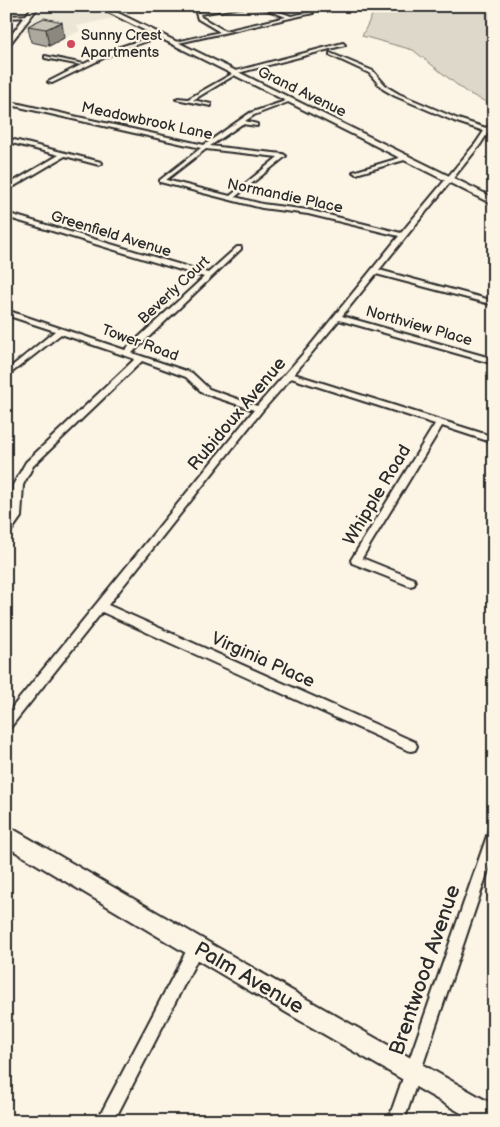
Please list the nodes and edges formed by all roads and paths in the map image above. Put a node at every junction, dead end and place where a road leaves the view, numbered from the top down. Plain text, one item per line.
1 (36, 6) edge
2 (99, 6) edge
3 (311, 13) dead end
4 (6, 16) edge
5 (29, 16) junction
6 (288, 18) junction
7 (224, 32) junction
8 (159, 36) junction
9 (174, 43) junction
10 (343, 44) dead end
11 (7, 45) edge
12 (332, 54) dead end
13 (47, 57) dead end
14 (86, 65) junction
15 (235, 73) junction
16 (50, 82) dead end
17 (178, 99) dead end
18 (289, 100) junction
19 (189, 101) junction
20 (6, 102) edge
21 (209, 105) dead end
22 (241, 122) junction
23 (255, 125) dead end
24 (494, 125) edge
25 (487, 130) junction
26 (10, 141) dead end
27 (205, 147) junction
28 (63, 155) junction
29 (406, 158) junction
30 (100, 163) dead end
31 (356, 172) dead end
32 (449, 180) junction
33 (6, 189) edge
34 (232, 197) junction
35 (494, 202) edge
36 (6, 216) edge
37 (402, 235) junction
38 (239, 248) dead end
39 (374, 271) junction
40 (209, 276) junction
41 (494, 303) edge
42 (6, 312) edge
43 (337, 317) junction
44 (61, 330) junction
45 (127, 353) junction
46 (141, 358) junction
47 (494, 362) edge
48 (6, 375) edge
49 (290, 375) junction
50 (259, 410) junction
51 (441, 422) junction
52 (494, 440) edge
53 (6, 531) edge
54 (410, 582) dead end
55 (102, 607) junction
56 (6, 724) edge
57 (411, 746) dead end
58 (494, 833) edge
59 (6, 835) edge
60 (196, 947) junction
61 (412, 1072) junction
62 (494, 1118) edge
63 (105, 1121) edge
64 (396, 1121) edge

1 - 5 street
2 - 8 street, Grand Avenue
3 - 6 street
4 - 5 street
5 - 11 street
6 - 7 street
6 - 7 street
7 - 9 street
8 - 9 street, Grand Avenue
8 - 14 street
9 - 15 street, Grand Avenue
10 - 15 street
12 - 25 street
13 - 14 street
14 - 16 street
15 - 18 street, Grand Avenue
15 - 19 street
17 - 19 street
18 - 22 street
18 - 29 street, Grand Avenue
19 - 21 street
20 - 27 street, Meadowbrook Lane
22 - 23 street
22 - 27 street
24 - 25 street, Rubidoux Avenue
25 - 32 street, Rubidoux Avenue
26 - 28 street
27 - 34 street, Normandie Place
27 - 34 street, Meadowbrook Lane
28 - 30 street
28 - 33 street
29 - 31 street
29 - 32 street, Grand Avenue
32 - 35 street, Grand Avenue
32 - 37 street, Rubidoux Avenue
34 - 37 street, Normandie Place
36 - 40 street, Greenfield Avenue
37 - 39 street, Rubidoux Avenue
38 - 40 street, Beverly Court
39 - 41 street
39 - 43 street, Rubidoux Avenue
40 - 45 street, Beverly Court
42 - 44 street, Tower Road
43 - 47 street, Northview Place
43 - 49 street, Rubidoux Avenue
44 - 45 street, Tower Road
44 - 48 street
45 - 46 street, Tower Road
46 - 50 street, Tower Road
46 - 53 street
49 - 50 street, Rubidoux Avenue
49 - 51 street
50 - 55 street, Rubidoux Avenue
51 - 52 street
51 - 54 street, Whipple Road
55 - 56 street, Rubidoux Avenue
55 - 57 street, Virginia Place
58 - 61 street, Brentwood Avenue
59 - 60 street, Palm Avenue
60 - 61 street, Palm Avenue
60 - 63 street
61 - 62 street, Palm Avenue
61 - 64 street, Brentwood Avenue

